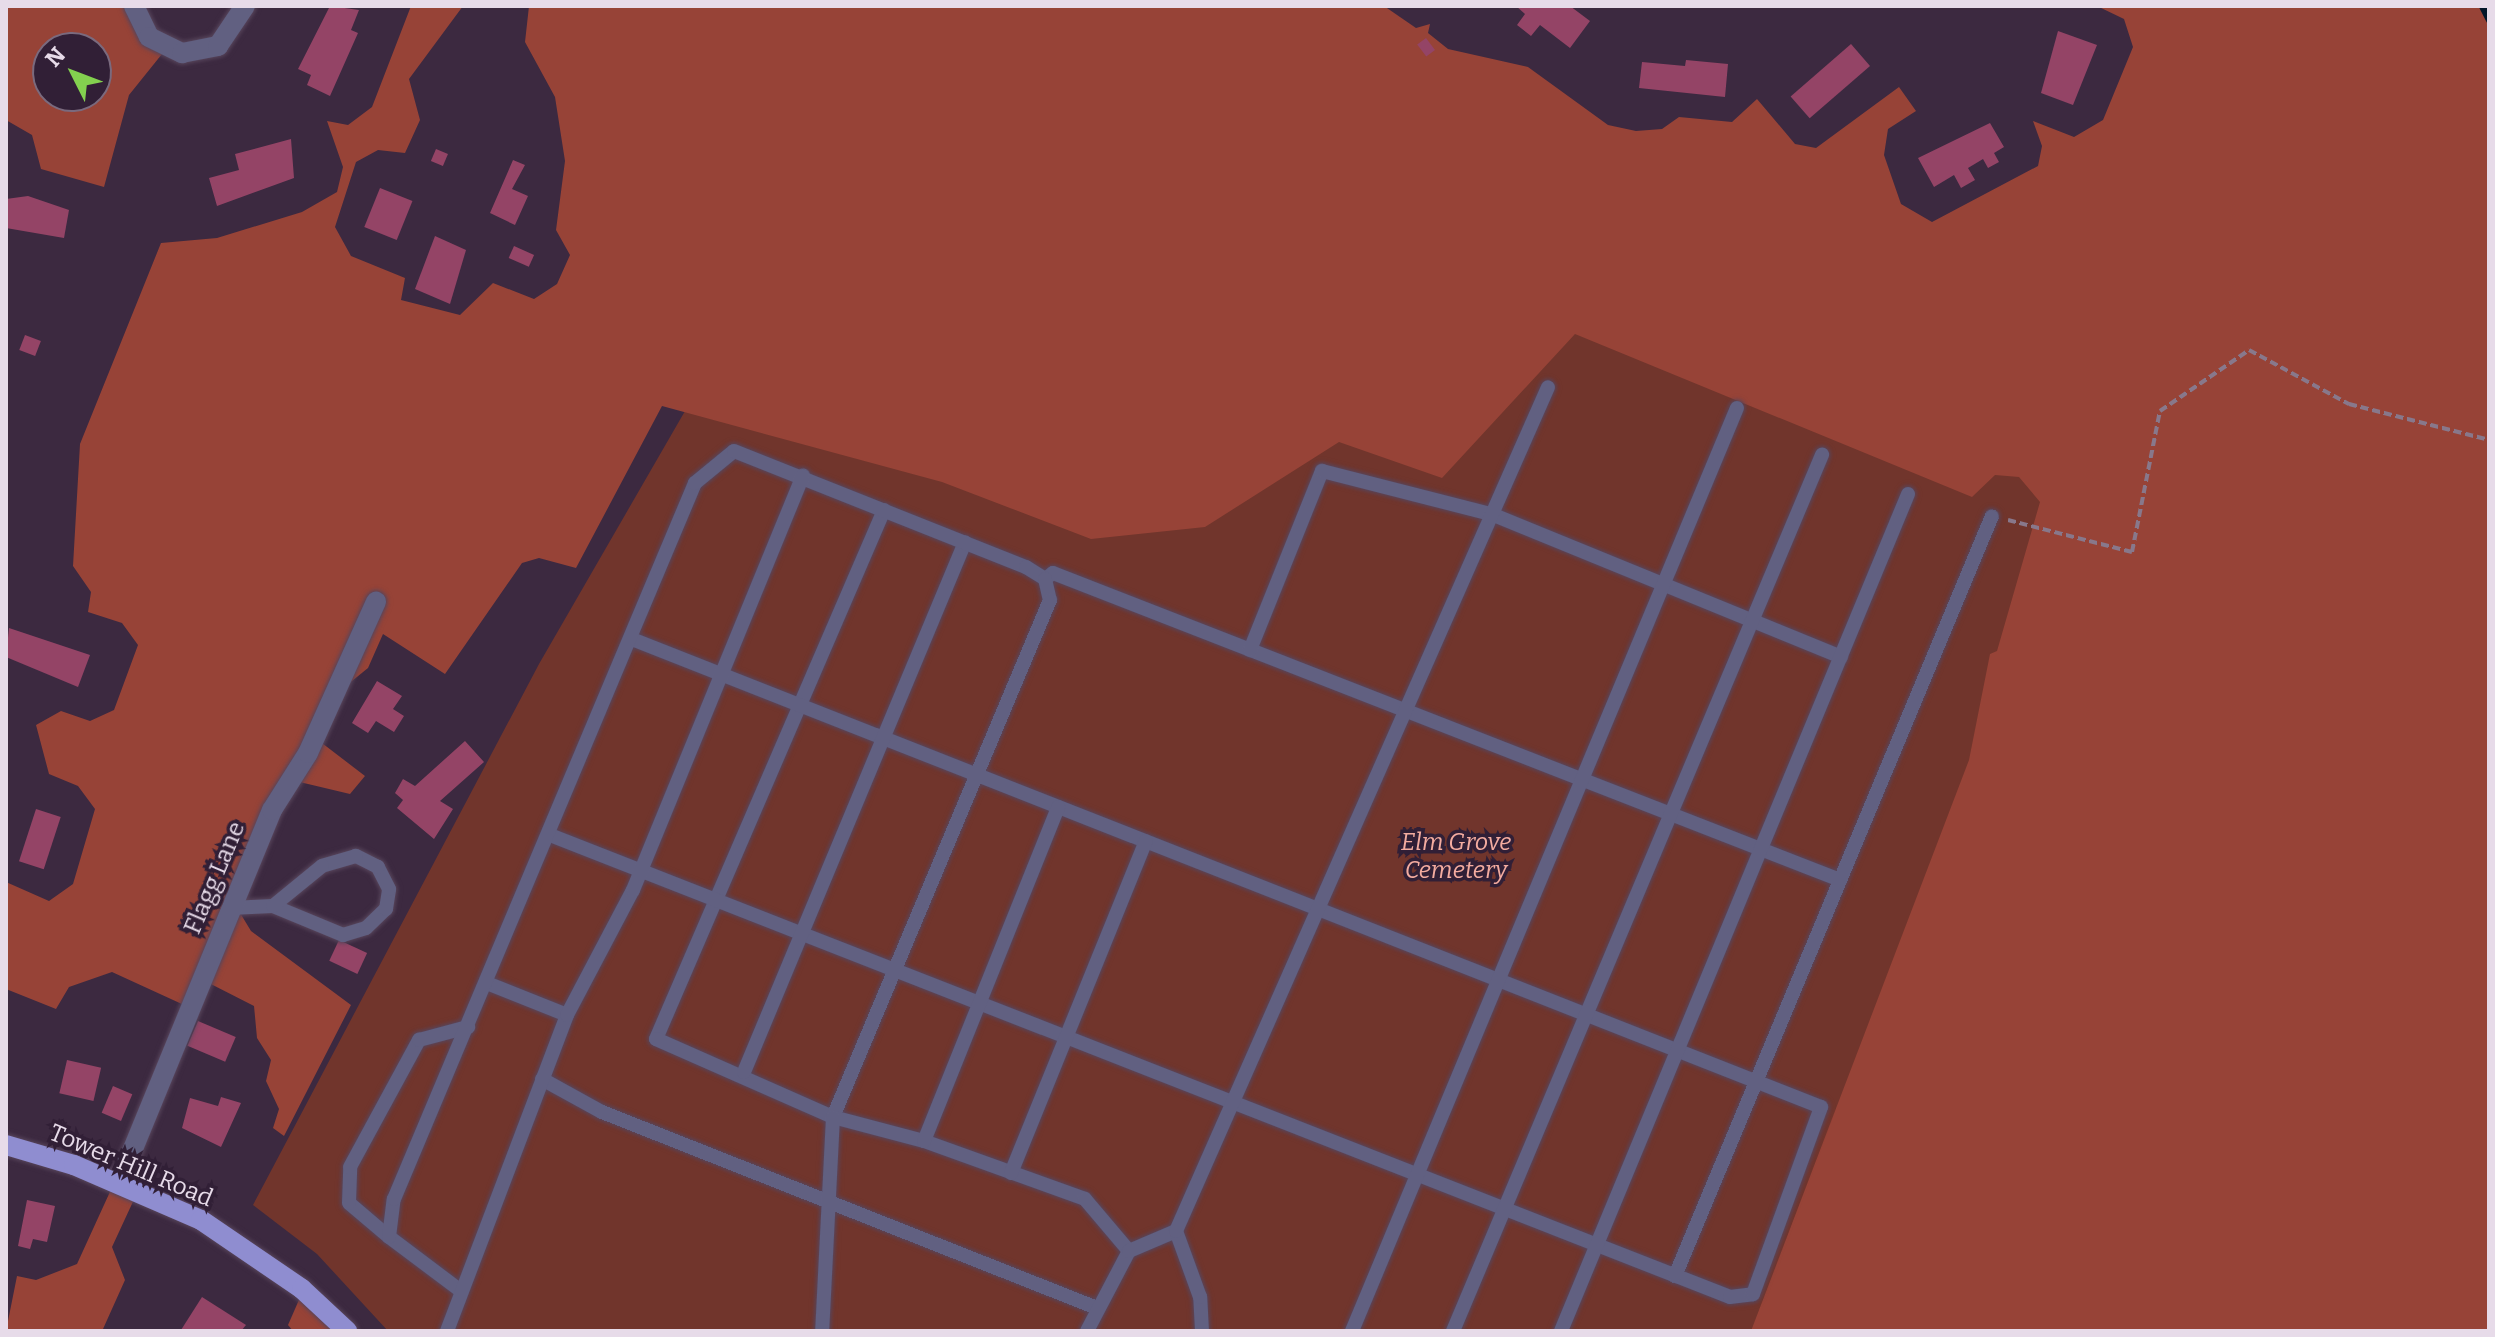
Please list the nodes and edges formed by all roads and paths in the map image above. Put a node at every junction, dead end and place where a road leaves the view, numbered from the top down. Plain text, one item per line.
1 (134, 6) edge
2 (245, 6) edge
3 (1548, 387) dead end
4 (1737, 408) dead end
5 (2489, 440) edge
6 (1822, 455) dead end
7 (803, 476) junction
8 (1908, 494) dead end
9 (884, 510) junction
10 (1491, 514) junction
11 (1992, 516) joint
12 (965, 542) junction
13 (1045, 579) junction
14 (1666, 585) junction
15 (376, 602) dead end
16 (1752, 621) junction
17 (632, 639) junction
18 (1250, 650) junction
19 (1841, 657) junction
20 (721, 674) junction
21 (799, 705) junction
22 (1402, 708) junction
23 (887, 740) junction
24 (975, 774) junction
25 (1587, 781) junction
26 (1058, 807) junction
27 (1673, 814) junction
28 (550, 835) junction
29 (1146, 841) junction
30 (1762, 847) junction
31 (641, 870) junction
32 (1840, 880) junction
33 (716, 900) junction
34 (273, 906) junction
35 (1314, 907) junction
36 (230, 908) junction
37 (801, 933) junction
38 (892, 969) junction
39 (1498, 980) junction
40 (487, 983) junction
41 (976, 1002) junction
42 (1586, 1014) junction
43 (567, 1015) junction
44 (468, 1027) junction
45 (1066, 1037) junction
46 (1677, 1050) junction
47 (744, 1072) junction
48 (542, 1079) junction
49 (1756, 1081) junction
50 (1231, 1101) junction
51 (833, 1117) junction
52 (924, 1141) junction
53 (6, 1145) edge
54 (1011, 1173) junction
55 (1417, 1174) junction
56 (119, 1183) junction
57 (825, 1200) junction
58 (1505, 1208) junction
59 (1176, 1231) junction
60 (389, 1237) junction
61 (1597, 1245) junction
62 (1129, 1251) junction
63 (1675, 1276) junction
64 (461, 1291) junction
65 (1097, 1308) junction
66 (347, 1331) edge
67 (447, 1331) edge
68 (822, 1331) edge
69 (1087, 1331) edge
70 (1202, 1331) edge
71 (1352, 1331) edge
72 (1453, 1331) edge
73 (1561, 1331) edge

1 - 2 street
3 - 10 lane
4 - 14 lane
5 - 11 path
6 - 16 lane
7 - 9 lane
7 - 17 lane
7 - 20 lane
8 - 19 lane
9 - 12 lane
9 - 21 lane
10 - 14 lane
10 - 18 lane
10 - 22 lane
11 - 32 lane
12 - 13 lane
12 - 23 lane
13 - 18 lane
13 - 24 lane
14 - 16 lane
14 - 25 lane
15 - 36 street, Flagg Lane
16 - 19 lane
16 - 27 lane
17 - 20 lane
17 - 28 lane
18 - 22 lane
19 - 30 lane
20 - 21 lane
20 - 31 lane
21 - 23 lane
21 - 33 lane
22 - 25 lane
22 - 35 lane
23 - 24 lane
23 - 37 lane
24 - 26 lane
24 - 38 lane
25 - 27 lane
25 - 39 lane
26 - 29 lane
26 - 41 lane
27 - 30 lane
27 - 42 lane
28 - 31 lane
28 - 40 lane
29 - 35 lane
29 - 45 lane
30 - 32 lane
30 - 46 lane
31 - 33 lane
31 - 43 lane
32 - 49 lane
33 - 37 lane
33 - 47 lane
34 - 34 lane
34 - 36 lane
35 - 39 lane
35 - 50 lane
36 - 56 street, Flagg Lane
37 - 38 lane
37 - 47 lane
38 - 41 lane
38 - 51 lane
39 - 42 lane
39 - 55 lane
40 - 43 lane
40 - 44 lane
41 - 45 lane
41 - 52 lane
42 - 46 lane
42 - 58 lane
43 - 48 lane
44 - 60 lane
44 - 60 lane
45 - 50 lane
45 - 54 lane
46 - 49 lane
46 - 61 lane
47 - 51 lane
48 - 57 lane
48 - 64 lane
49 - 63 lane
49 - 63 lane
50 - 55 lane
50 - 59 lane
51 - 52 lane
51 - 57 lane
52 - 54 lane
53 - 56 main road, Tower Hill Road
54 - 62 lane
55 - 58 lane
55 - 71 lane
56 - 66 main road, Tower Hill Road
57 - 65 lane
57 - 68 lane
58 - 61 lane
58 - 72 lane
59 - 62 lane
59 - 70 lane
60 - 64 lane
61 - 63 lane
61 - 73 lane
62 - 65 lane
64 - 67 lane
65 - 69 lane

